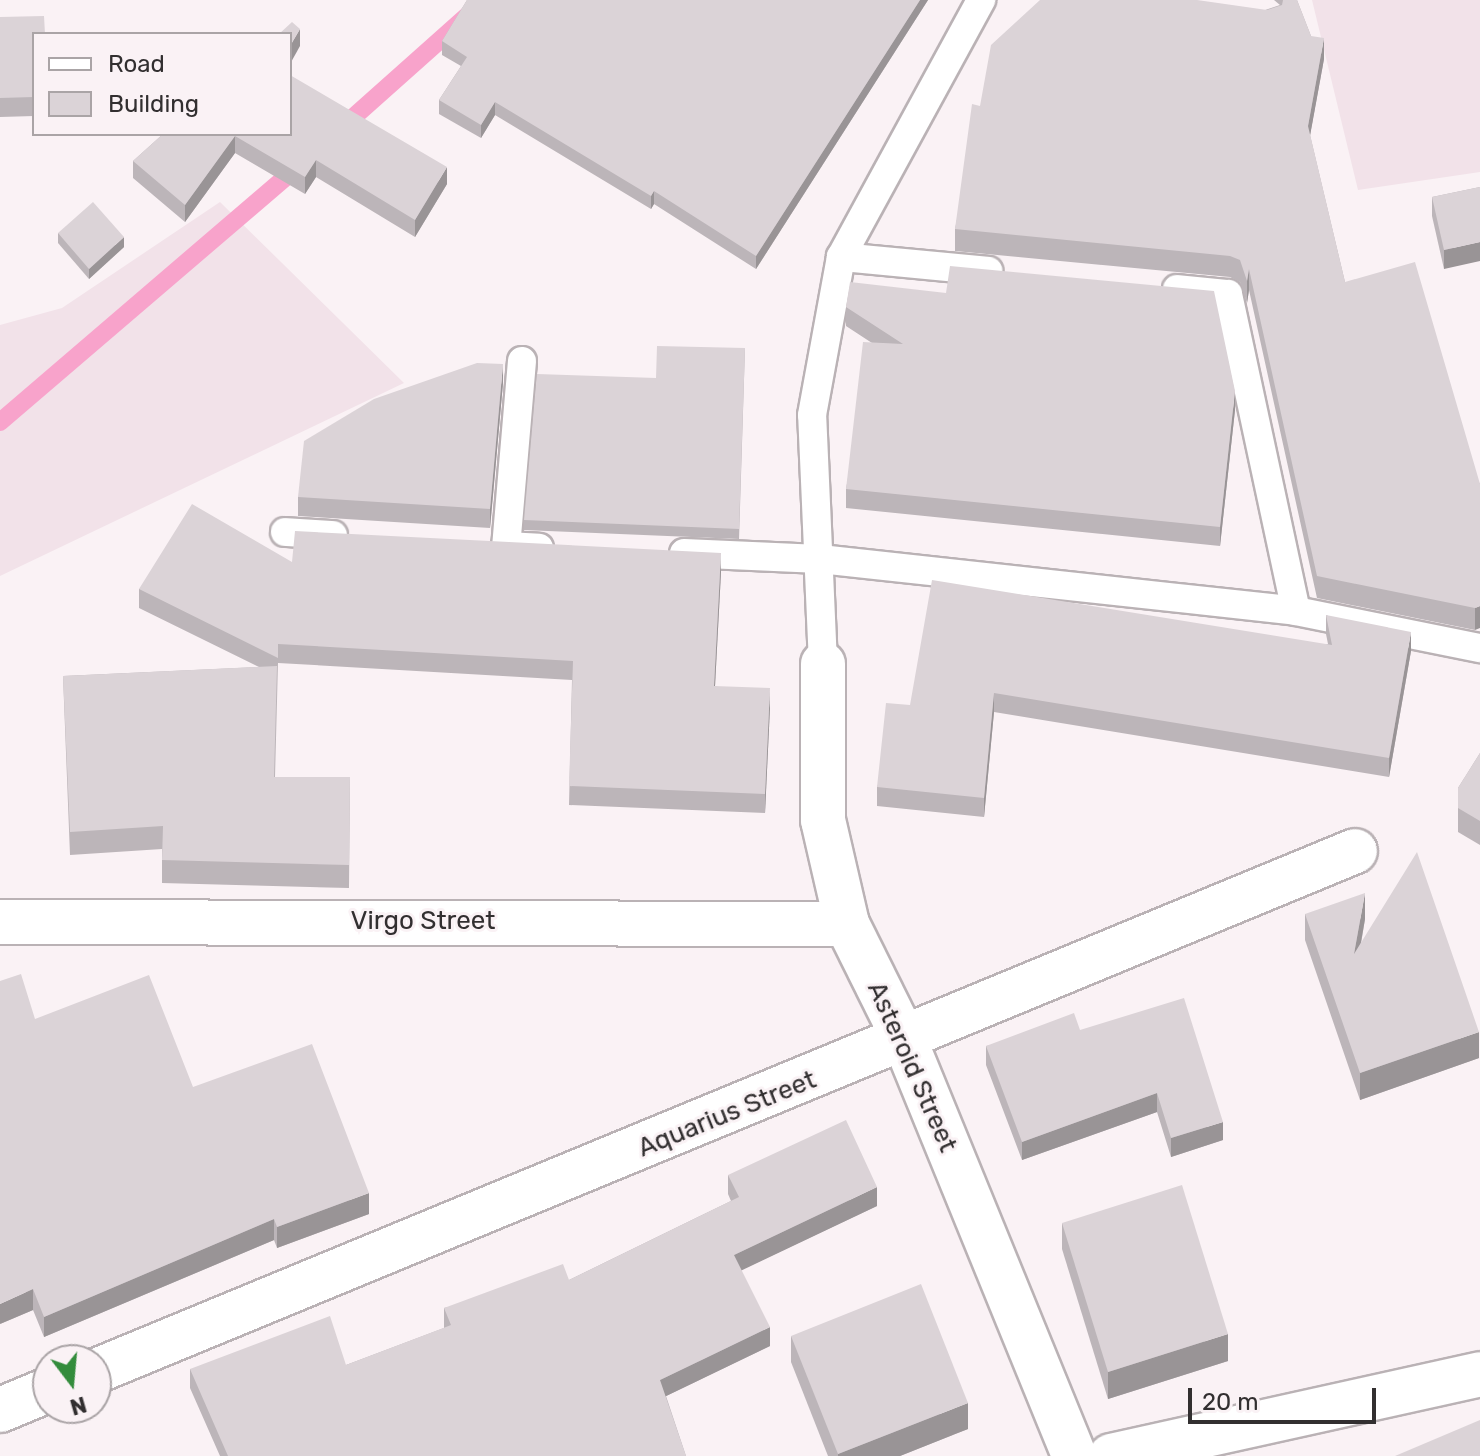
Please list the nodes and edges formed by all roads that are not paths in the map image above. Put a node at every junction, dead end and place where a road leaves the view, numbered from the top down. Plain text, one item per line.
1 (981, 0) edge
2 (841, 257) junction
3 (1011, 273) edge
4 (1150, 287) edge
5 (522, 361) dead end
6 (285, 532) dead end
7 (364, 537) edge
8 (474, 544) edge
9 (506, 546) junction
10 (569, 549) edge
11 (663, 553) edge
12 (820, 559) junction
13 (1296, 611) junction
14 (1480, 648) edge
15 (823, 664) joint
16 (1355, 851) dead end
17 (0, 922) edge
18 (847, 924) junction
19 (905, 1041) junction
20 (112, 1364) edge
21 (1480, 1374) edge
22 (32, 1397) edge
23 (0, 1410) edge
24 (1074, 1456) edge
25 (1111, 1456) edge

1 - 2 lane
2 - 3 lane
2 - 12 lane
4 - 13 lane
5 - 9 lane
6 - 7 lane
8 - 9 lane
9 - 10 lane
11 - 12 lane
12 - 13 lane
12 - 15 lane
13 - 14 lane
15 - 18 street, Asteroid Street
16 - 19 street, Aquarius Street
17 - 18 street, Virgo Street
18 - 19 street, Asteroid Street
19 - 20 street, Aquarius Street
19 - 24 street, Asteroid Street
21 - 25 street
22 - 23 street

